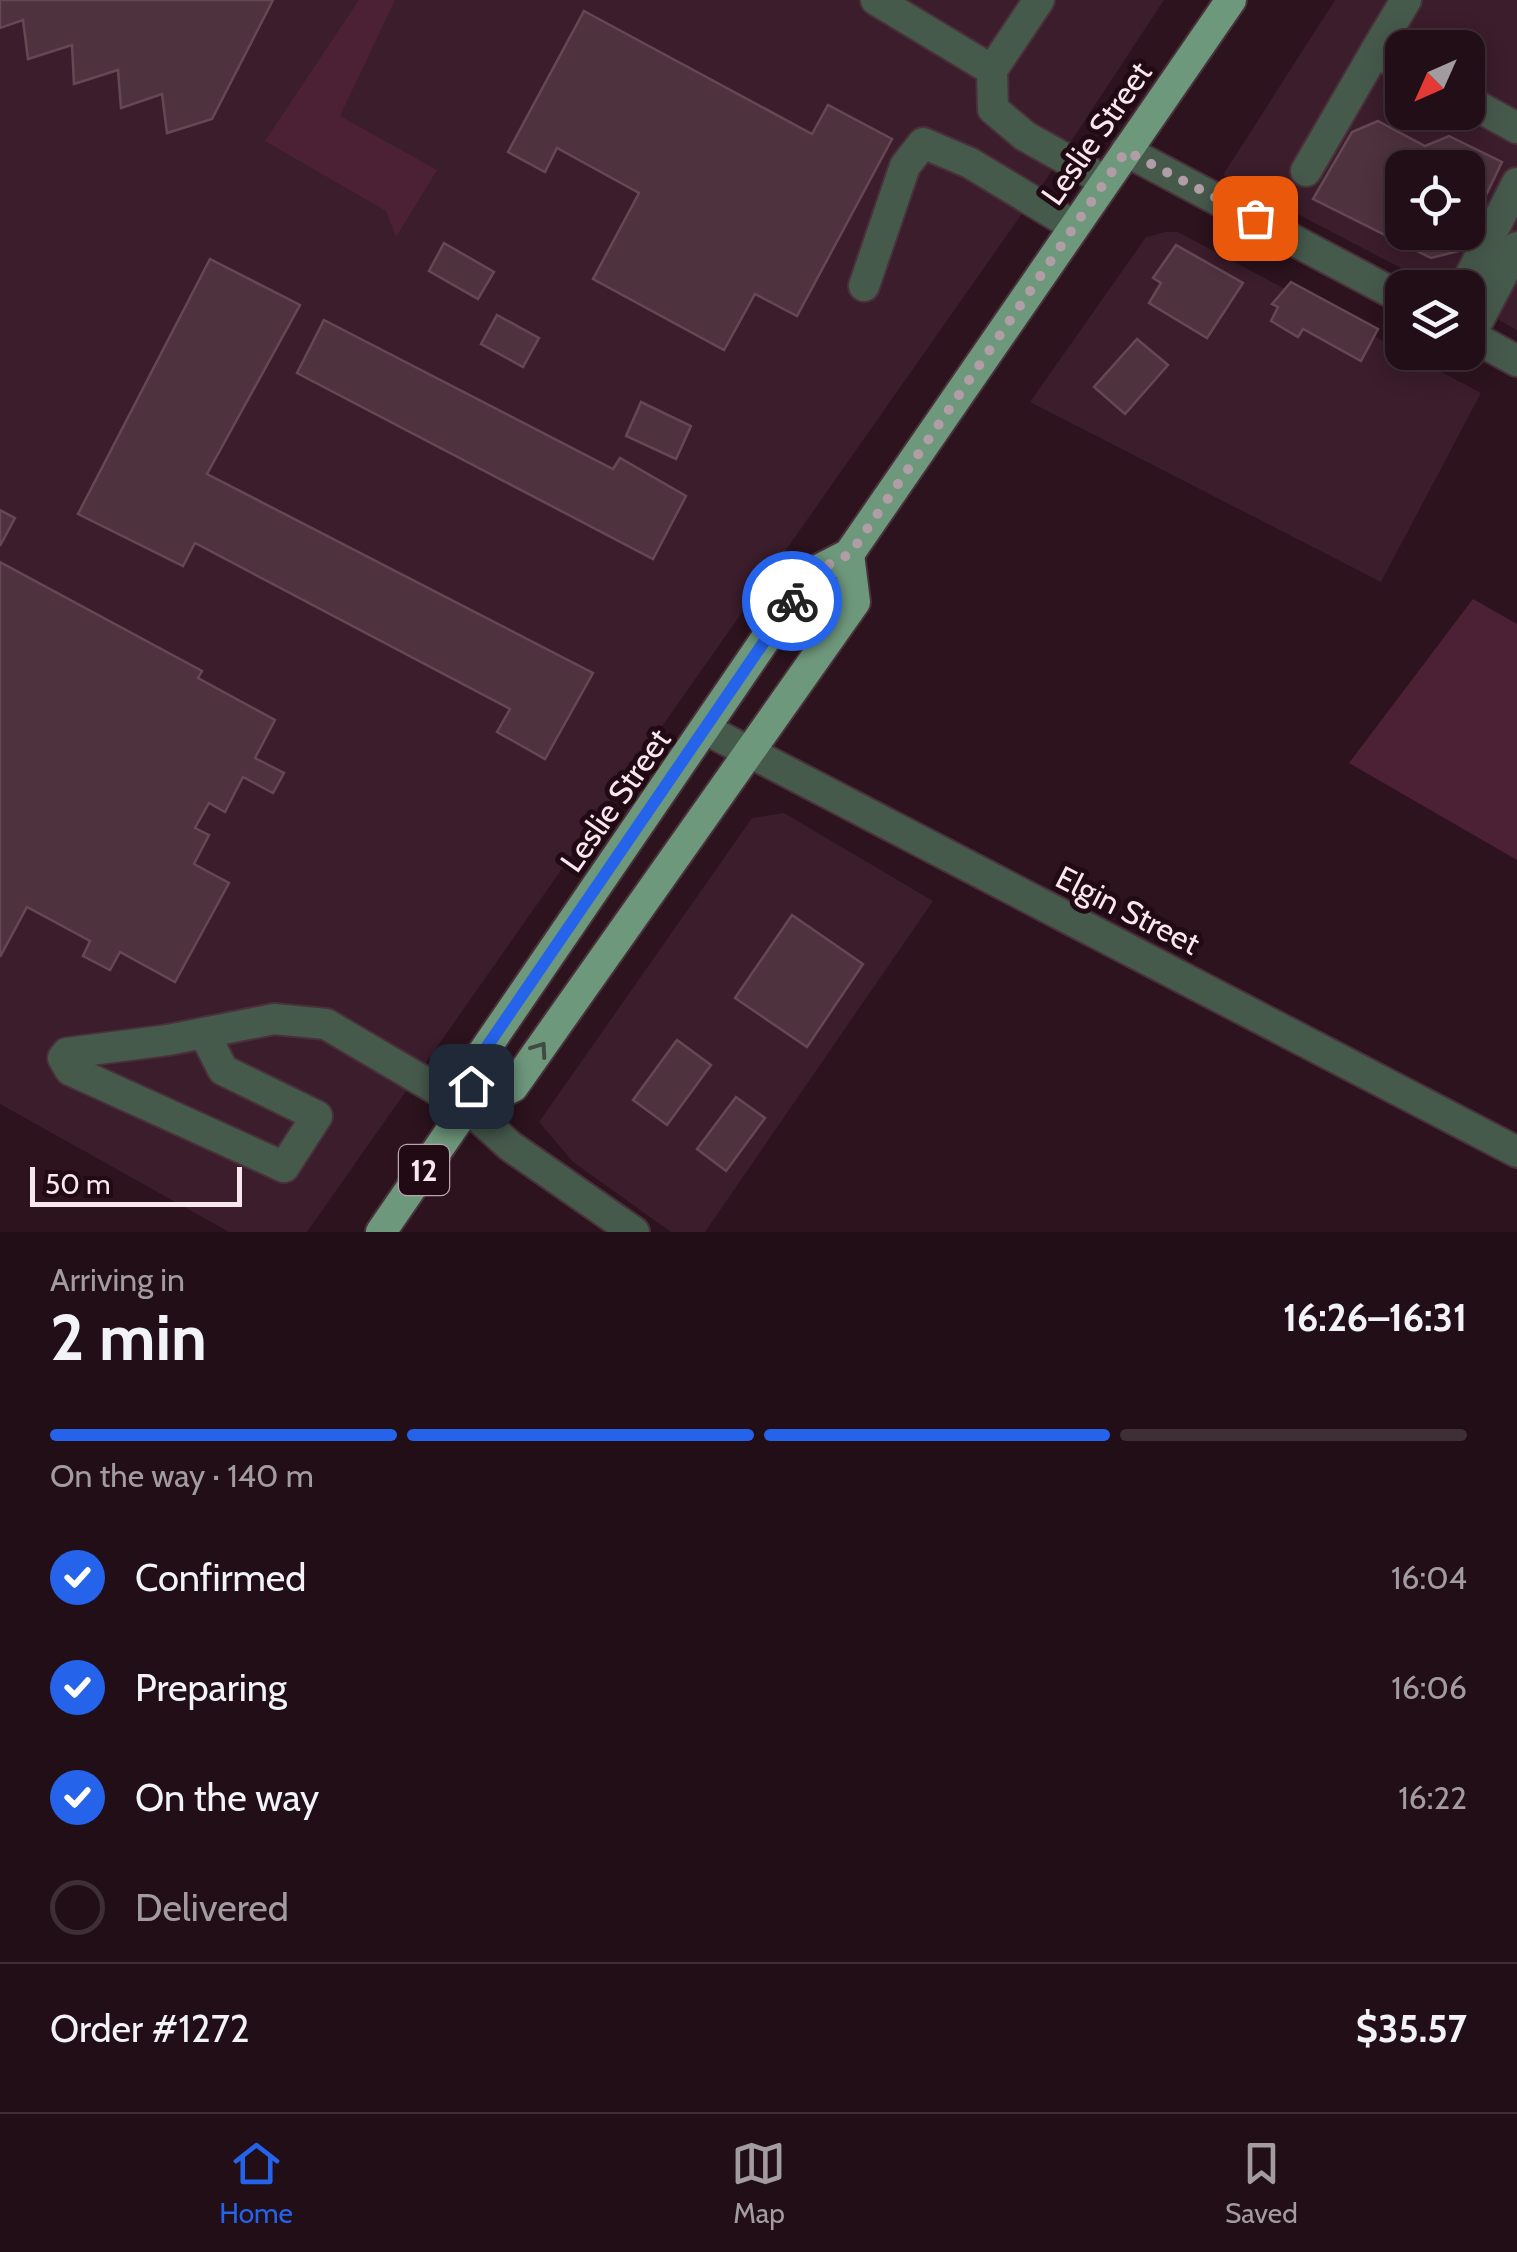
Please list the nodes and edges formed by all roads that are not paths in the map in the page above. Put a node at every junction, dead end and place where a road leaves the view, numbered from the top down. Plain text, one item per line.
1 (876, 0) edge
2 (1040, 0) edge
3 (1232, 0) edge
4 (1406, 0) edge
5 (1375, 52) junction
6 (1385, 58) edge
7 (992, 70) junction
8 (1485, 110) edge
9 (1517, 128) edge
10 (1126, 151) junction
11 (1306, 171) dead end
12 (1105, 181) junction
13 (1517, 182) edge
14 (1074, 226) junction
15 (1517, 246) edge
16 (1473, 270) edge
17 (864, 286) dead end
18 (1385, 289) edge
19 (1485, 305) edge
20 (1485, 344) edge
21 (1517, 361) edge
22 (850, 554) junction
23 (707, 730) junction
24 (752, 754) junction
25 (204, 1033) junction
26 (467, 1107) junction
27 (1517, 1152) edge
28 (381, 1232) edge
29 (634, 1232) edge

1 - 7 street
2 - 7 street
3 - 10 main road, Leslie Street / 12
4 - 5 street
5 - 6 street
5 - 11 street
7 - 12 street
8 - 9 street
10 - 12 main road, Leslie Street / 12
10 - 18 street
12 - 14 main road, Leslie Street / 12
13 - 16 street
14 - 17 street
14 - 22 main road, Leslie Street / 12
15 - 19 street
20 - 21 street
22 - 23 main road, Leslie Street / 12
22 - 24 main road, 12
23 - 24 street, Elgin Street
23 - 26 main road, Leslie Street / 12
26 -> 24 main road, 12
24 - 27 street, Elgin Street
25 - 25 street
25 - 26 street
26 - 28 main road, Leslie Street / 12
26 - 29 street

